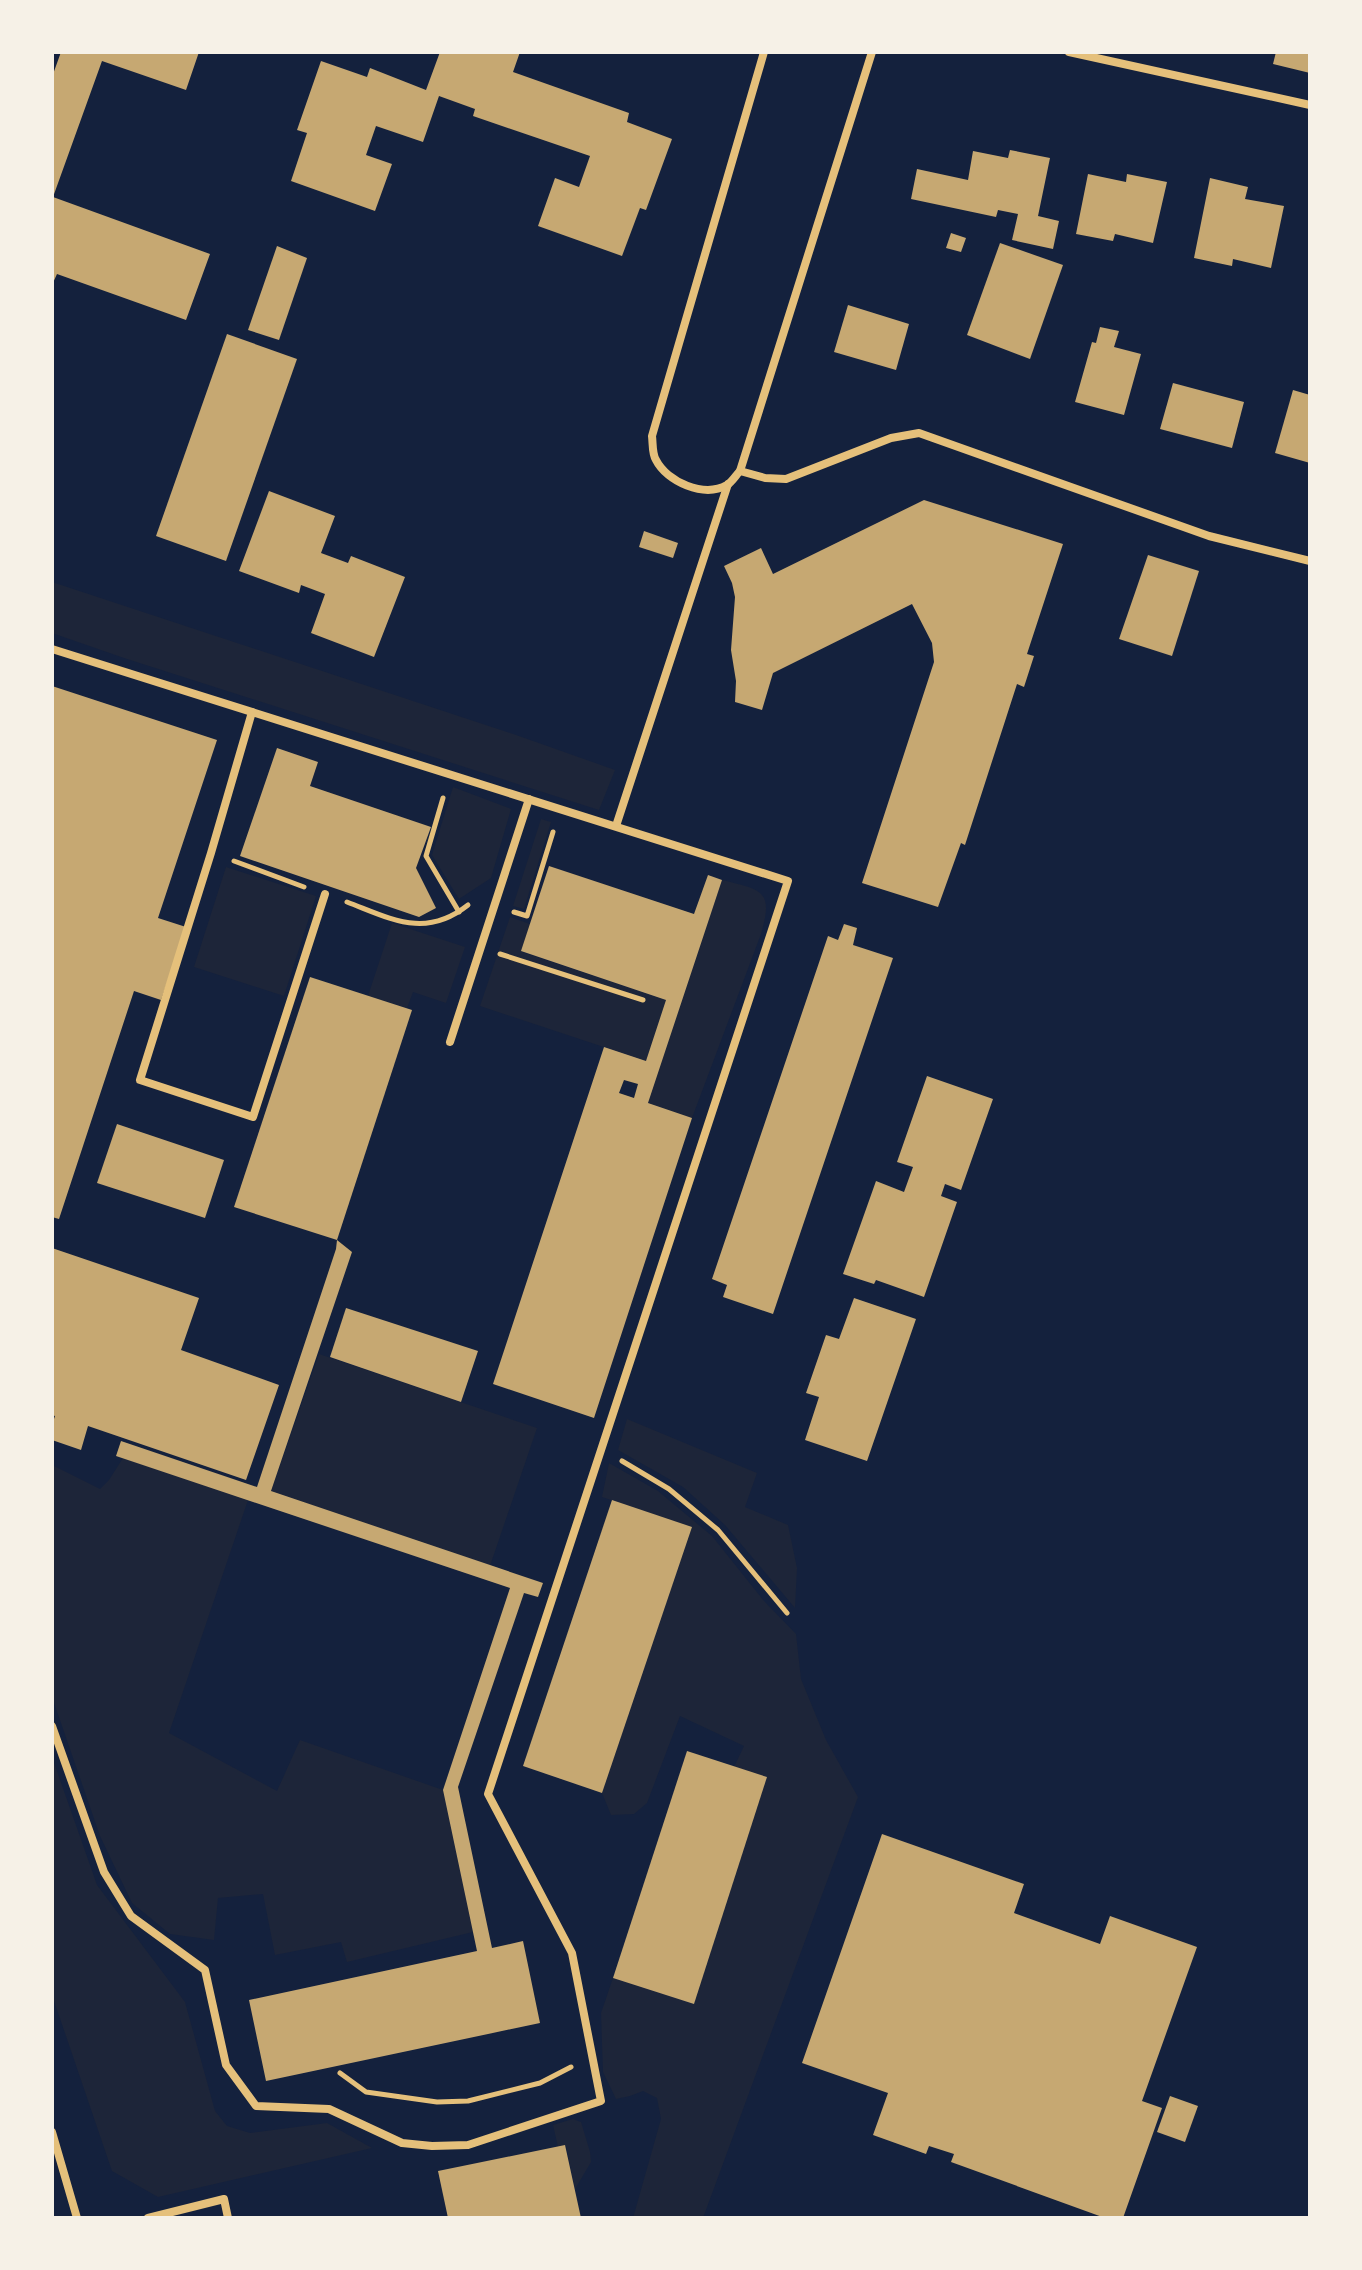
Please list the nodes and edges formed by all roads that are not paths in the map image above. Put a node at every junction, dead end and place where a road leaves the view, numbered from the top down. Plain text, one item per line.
1 (764, 52) edge
2 (872, 52) edge
3 (1069, 52) edge
4 (1310, 105) edge
5 (740, 471) junction
6 (728, 484) junction
7 (1310, 561) edge
8 (52, 649) edge
9 (252, 712) junction
10 (529, 799) junction
11 (616, 826) junction
12 (325, 894) road end
13 (450, 1042) dead end
14 (52, 1726) edge
15 (52, 2132) edge
16 (77, 2218) edge
17 (148, 2218) edge
18 (228, 2218) edge

1 - 6 street
2 - 5 street
3 - 4 street
5 - 6 street
5 - 7 street
6 - 11 street
8 - 9 street
9 - 10 street
9 - 12 street
10 - 11 street
10 - 13 street
11 - 14 street
15 - 16 street
17 - 18 street

